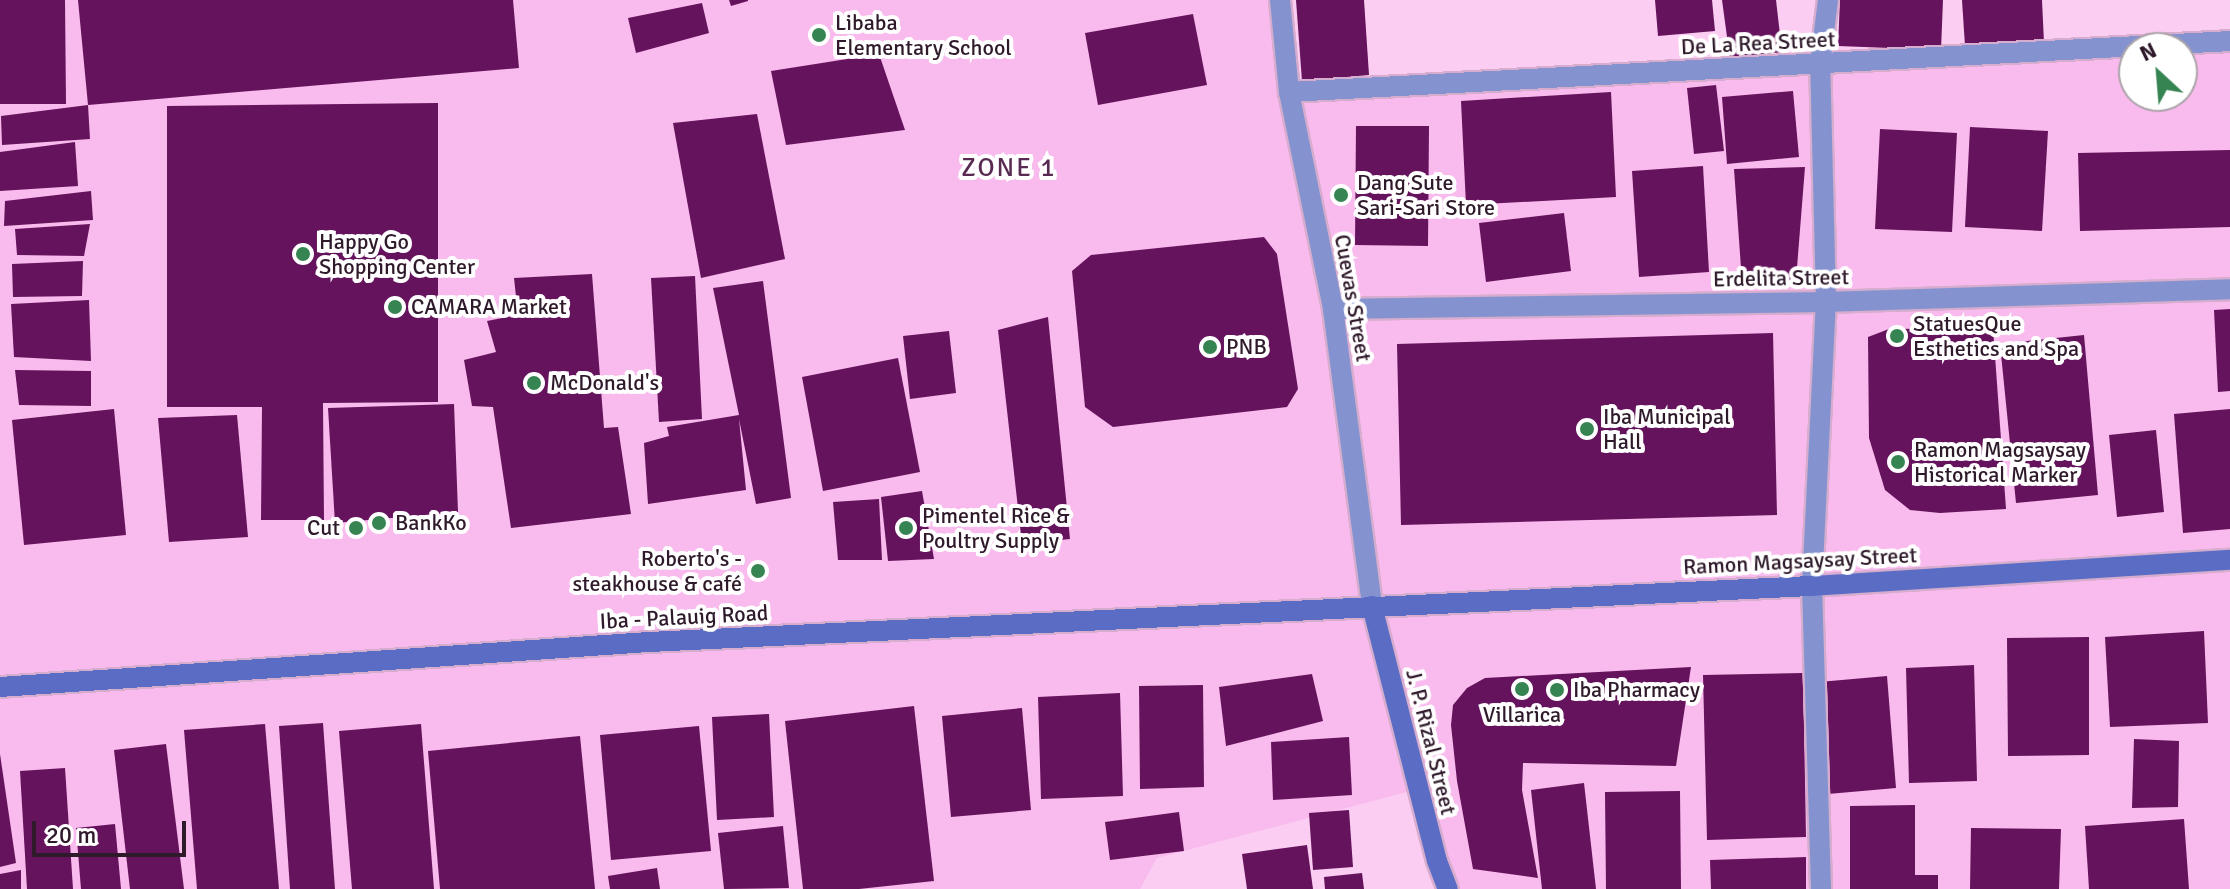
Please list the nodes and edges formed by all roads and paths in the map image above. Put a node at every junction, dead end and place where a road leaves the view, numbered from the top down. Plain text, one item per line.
1 (1280, 0) edge
2 (1828, 0) edge
3 (2230, 41) edge
4 (1820, 64) junction
5 (1289, 92) junction
6 (2230, 289) edge
7 (1826, 302) junction
8 (1333, 309) junction
9 (2230, 560) edge
10 (1812, 586) junction
11 (1372, 606) junction
12 (0, 687) edge
13 (1448, 889) edge
14 (1821, 889) edge

1 - 5 street, Cuevas Street
2 - 4 street
3 - 4 street, De La Rea Street
4 - 5 street, De La Rea Street
4 - 7 street
5 - 8 street, Cuevas Street
6 - 7 street, Erdelita Street
7 - 8 street, Erdelita Street
7 - 10 street
8 - 11 street, Cuevas Street
9 - 10 main road, Ramon Magsaysay Street
10 - 11 main road, Ramon Magsaysay Street
10 - 14 street
11 - 12 main road, Iba - Palauig Road
11 - 13 main road, J. P. Rizal Street

